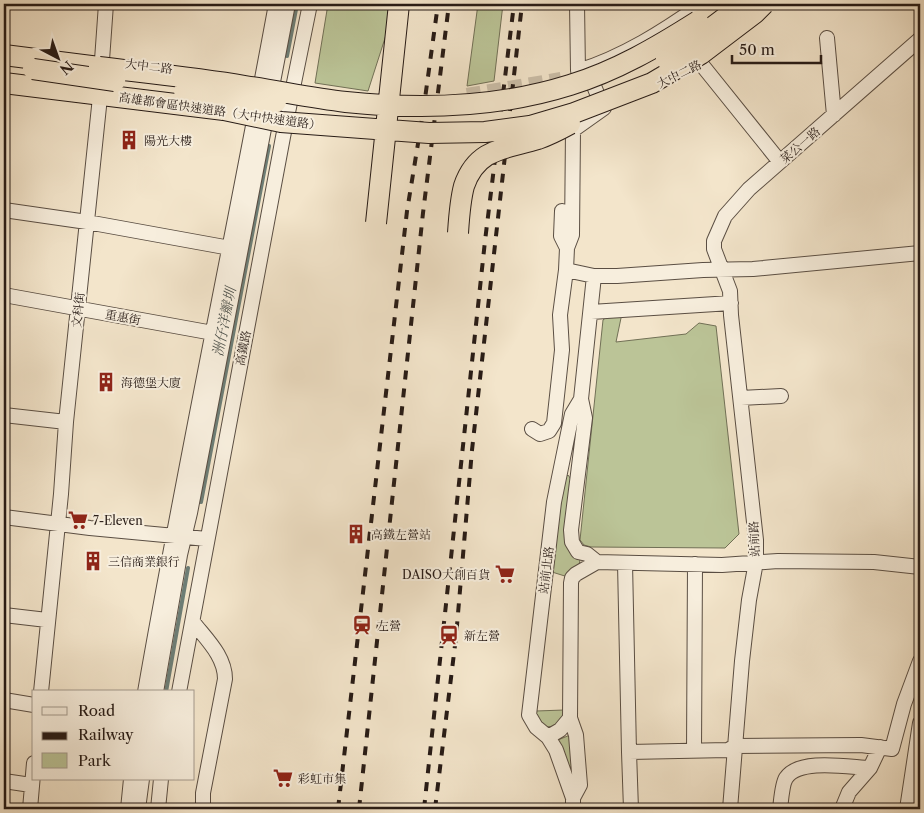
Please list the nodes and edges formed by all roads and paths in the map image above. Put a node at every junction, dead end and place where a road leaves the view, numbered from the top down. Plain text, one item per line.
1 (106, 4) edge
2 (276, 4) edge
3 (288, 4) edge
4 (310, 4) edge
5 (387, 4) edge
6 (399, 4) edge
7 (577, 4) edge
8 (718, 4) edge
9 (728, 4) edge
10 (743, 4) edge
11 (764, 4) edge
12 (776, 4) edge
13 (700, 12) edge
14 (664, 31) junction
15 (827, 38) dead end
16 (920, 39) edge
17 (4, 48) edge
18 (4, 55) edge
19 (102, 60) junction
20 (697, 68) junction
21 (582, 69) junction
22 (267, 79) junction
23 (5, 80) edge
24 (294, 82) junction
25 (652, 83) junction
26 (100, 97) junction
27 (346, 102) junction
28 (603, 108) junction
29 (224, 110) junction
30 (834, 115) junction
31 (259, 121) junction
32 (286, 126) junction
33 (780, 162) junction
34 (4, 210) edge
35 (562, 211) dead end
36 (88, 222) junction
37 (458, 233) dead end
38 (230, 248) junction
39 (567, 248) junction
40 (920, 253) edge
41 (722, 269) junction
42 (566, 270) junction
43 (594, 276) junction
44 (4, 295) edge
45 (731, 303) junction
46 (78, 308) junction
47 (591, 312) junction
48 (213, 334) junction
49 (782, 396) dead end
50 (741, 398) junction
51 (581, 399) junction
52 (4, 415) edge
53 (66, 422) junction
54 (532, 429) dead end
55 (4, 517) edge
56 (58, 523) junction
57 (178, 536) junction
58 (207, 539) junction
59 (598, 562) junction
60 (756, 562) junction
61 (625, 563) junction
62 (695, 564) junction
63 (920, 567) edge
64 (4, 615) edge
65 (47, 620) junction
66 (193, 622) junction
67 (920, 661) edge
68 (41, 690) edge
69 (145, 690) edge
70 (156, 690) edge
71 (178, 690) edge
72 (4, 700) edge
73 (32, 705) edge
74 (570, 718) junction
75 (920, 724) edge
76 (548, 737) junction
77 (735, 746) junction
78 (886, 748) junction
79 (694, 751) junction
80 (628, 752) junction
81 (870, 768) junction
82 (32, 780) edge
83 (131, 780) edge
84 (142, 780) edge
85 (161, 780) edge
86 (4, 781) edge
87 (32, 785) junction
88 (573, 804) edge
89 (30, 809) edge
90 (128, 809) edge
91 (138, 809) edge
92 (158, 809) edge
93 (203, 809) edge
94 (631, 809) edge
95 (730, 809) edge
96 (780, 809) edge
97 (842, 809) edge
98 (907, 809) edge

1 - 19 street
2 - 22 street, 高鐵路
3 - 22 street, 高鐵路
4 - 24 street, 高鐵路
5 - 6 highway, bridge
7 - 21 street
8 - 13 highway
9 - 13 highway
10 - 29 highway, bridge
11 - 25 highway, 高雄都會區快速道路（大中快速道路）, bridge
12 - 20 street, 大中二路
13 - 14 street
13 - 27 highway, bridge
14 - 20 street
14 - 21 street
15 - 30 street
16 - 30 street, 菜公一路
17 - 19 street, 大中二路
18 - 27 highway, bridge
19 - 22 street, 大中二路
20 - 28 street, 大中二路
20 - 33 street
21 - 28 street
22 - 24 street, 大中二路
22 - 31 street, 高鐵路
23 - 26 street
23 - 27 highway, bridge
23 - 29 highway, 高雄都會區快速道路（大中快速道路）
24 - 32 street, 高鐵路
25 - 29 highway, 高雄都會區快速道路（大中快速道路）, bridge
25 - 37 highway, bridge
26 - 31 street
26 - 36 street, 文科街
28 - 39 street, 大中二路
30 - 33 street, 菜公一路
31 - 32 street
31 - 38 street, 高鐵路
31 - 57 street, 高鐵路
32 - 58 street, 高鐵路
33 - 41 street, 菜公一路
34 - 36 street
35 - 39 street
36 - 38 street
36 - 46 street, 文科街
38 - 48 street, 高鐵路
39 - 42 street
40 - 41 street
41 - 43 street
41 - 45 street, 站前路
42 - 43 street
42 - 54 street
43 - 47 street, 站前北路
44 - 46 street, 重惠街
45 - 47 street
45 - 50 street, 站前路
46 - 48 street, 重惠街
46 - 53 street, 文科街
47 - 51 street, 站前北路
48 - 57 street, 高鐵路
49 - 50 street
50 - 60 street, 站前路
51 - 59 street, 站前北路
51 - 76 street, 站前北路
52 - 53 street
53 - 56 street, 文科街
55 - 56 street
56 - 57 street
56 - 65 street, 文科街
57 - 58 street
57 - 69 street, 高鐵路
57 - 70 street, 高鐵路
58 - 66 street, 高鐵路
59 - 61 street, 站前北路
59 - 74 street, 站前北路
60 - 62 street, 站前北路
60 - 63 street, 站前北路
60 - 77 street, 站前路
61 - 62 street, 站前北路
61 - 80 street
62 - 79 street
64 - 65 street
65 - 68 street, 文科街
66 - 71 street, 高鐵路
66 - 93 street
67 - 78 street
72 - 73 street
74 - 76 street
74 - 88 street, 站前北路
75 - 98 street
76 - 88 street, 站前北路
77 - 78 street
77 - 79 street
77 - 95 street, 站前路
78 - 81 street
79 - 80 street
80 - 94 street
81 - 96 street
81 - 97 street
82 - 87 street
83 - 90 street
84 - 91 street
85 - 92 street
86 - 87 street
87 - 89 street

